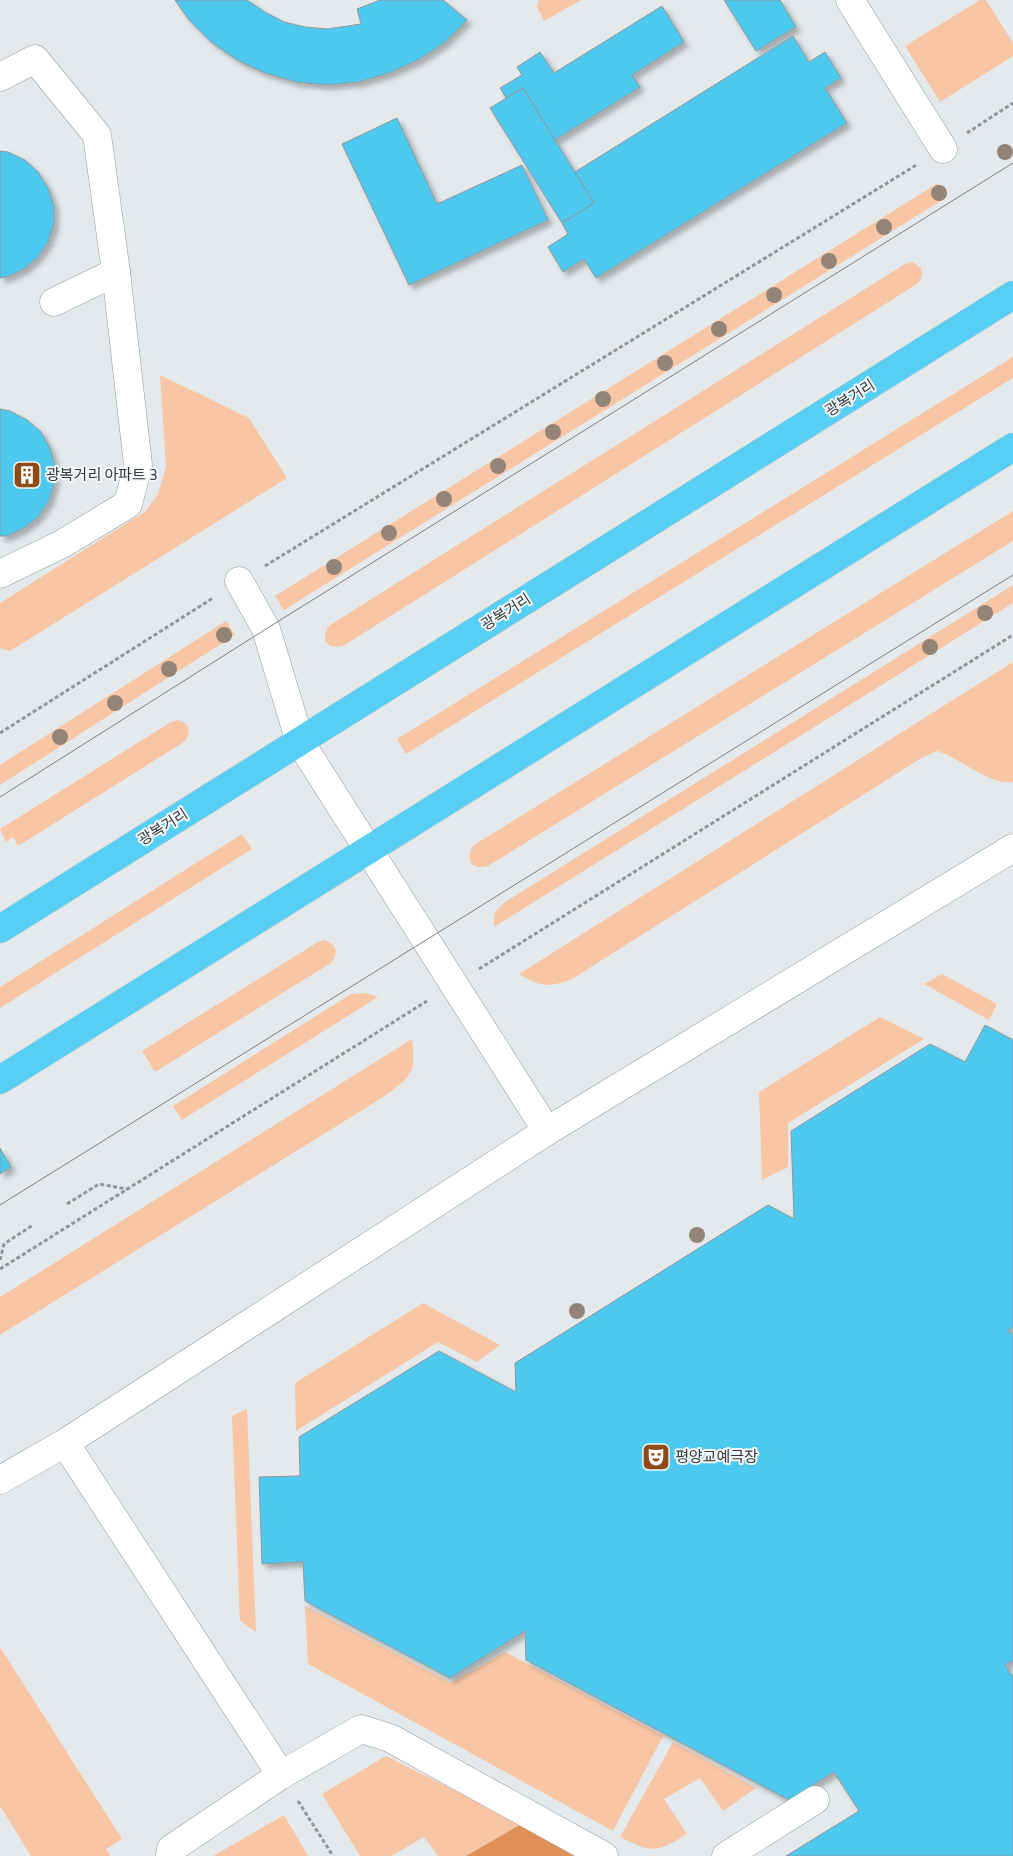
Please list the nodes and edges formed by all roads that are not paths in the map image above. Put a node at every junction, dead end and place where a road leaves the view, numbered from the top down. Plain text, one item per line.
1 (850, 0) edge
2 (0, 77) edge
3 (943, 149) road end
4 (116, 272) junction
5 (1013, 295) edge
6 (54, 302) dead end
7 (1013, 447) edge
8 (0, 574) edge
9 (239, 582) road end
10 (300, 742) junction
11 (1013, 848) edge
12 (368, 849) junction
13 (0, 930) edge
14 (0, 1080) edge
15 (547, 1131) junction
16 (65, 1444) junction
17 (0, 1480) edge
18 (281, 1775) junction
19 (815, 1800) dead end
20 (170, 1856) edge
21 (604, 1856) edge
22 (726, 1856) edge

1 - 3 street
2 - 4 street
4 - 6 street
4 - 8 street
5 - 10 highway, 광복거리
7 - 12 highway
9 - 10 street
10 - 12 street
10 - 13 highway, 광복거리
11 - 15 street
12 - 14 highway
12 - 15 street
15 - 16 street
16 - 17 street
16 - 18 street
18 - 20 street
18 - 21 street
19 - 22 street

